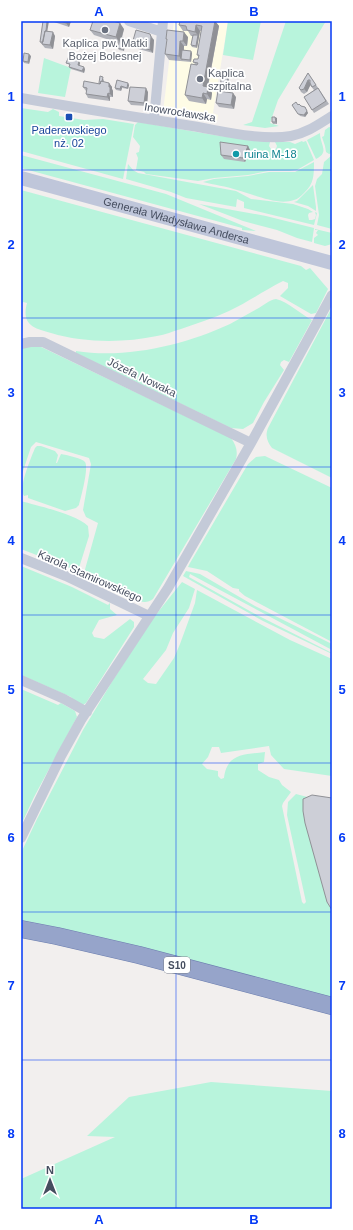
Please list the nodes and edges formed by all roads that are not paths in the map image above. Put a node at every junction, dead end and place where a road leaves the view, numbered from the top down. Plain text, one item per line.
1 (129, 21) edge
2 (163, 21) edge
3 (162, 32) junction
4 (21, 98) edge
5 (332, 116) edge
6 (154, 120) junction
7 (21, 178) edge
8 (332, 263) edge
9 (332, 295) edge
10 (21, 344) edge
11 (252, 443) junction
12 (21, 558) edge
13 (149, 616) junction
14 (21, 680) edge
15 (87, 712) junction
16 (21, 838) edge
17 (21, 929) edge
18 (332, 1006) edge

1 - 3 street
2 - 3 street
3 - 6 street
4 - 6 street, Inowrocławska
5 - 6 street, Inowrocławska
7 - 8 main road, Generała Władysława Andersa
9 - 11 street
10 - 11 street, Józefa Nowaka
11 - 13 street
12 - 13 street, Karola Stamirowskiego
13 - 15 street
14 - 15 street
15 - 16 street
17 - 18 highway, S10

